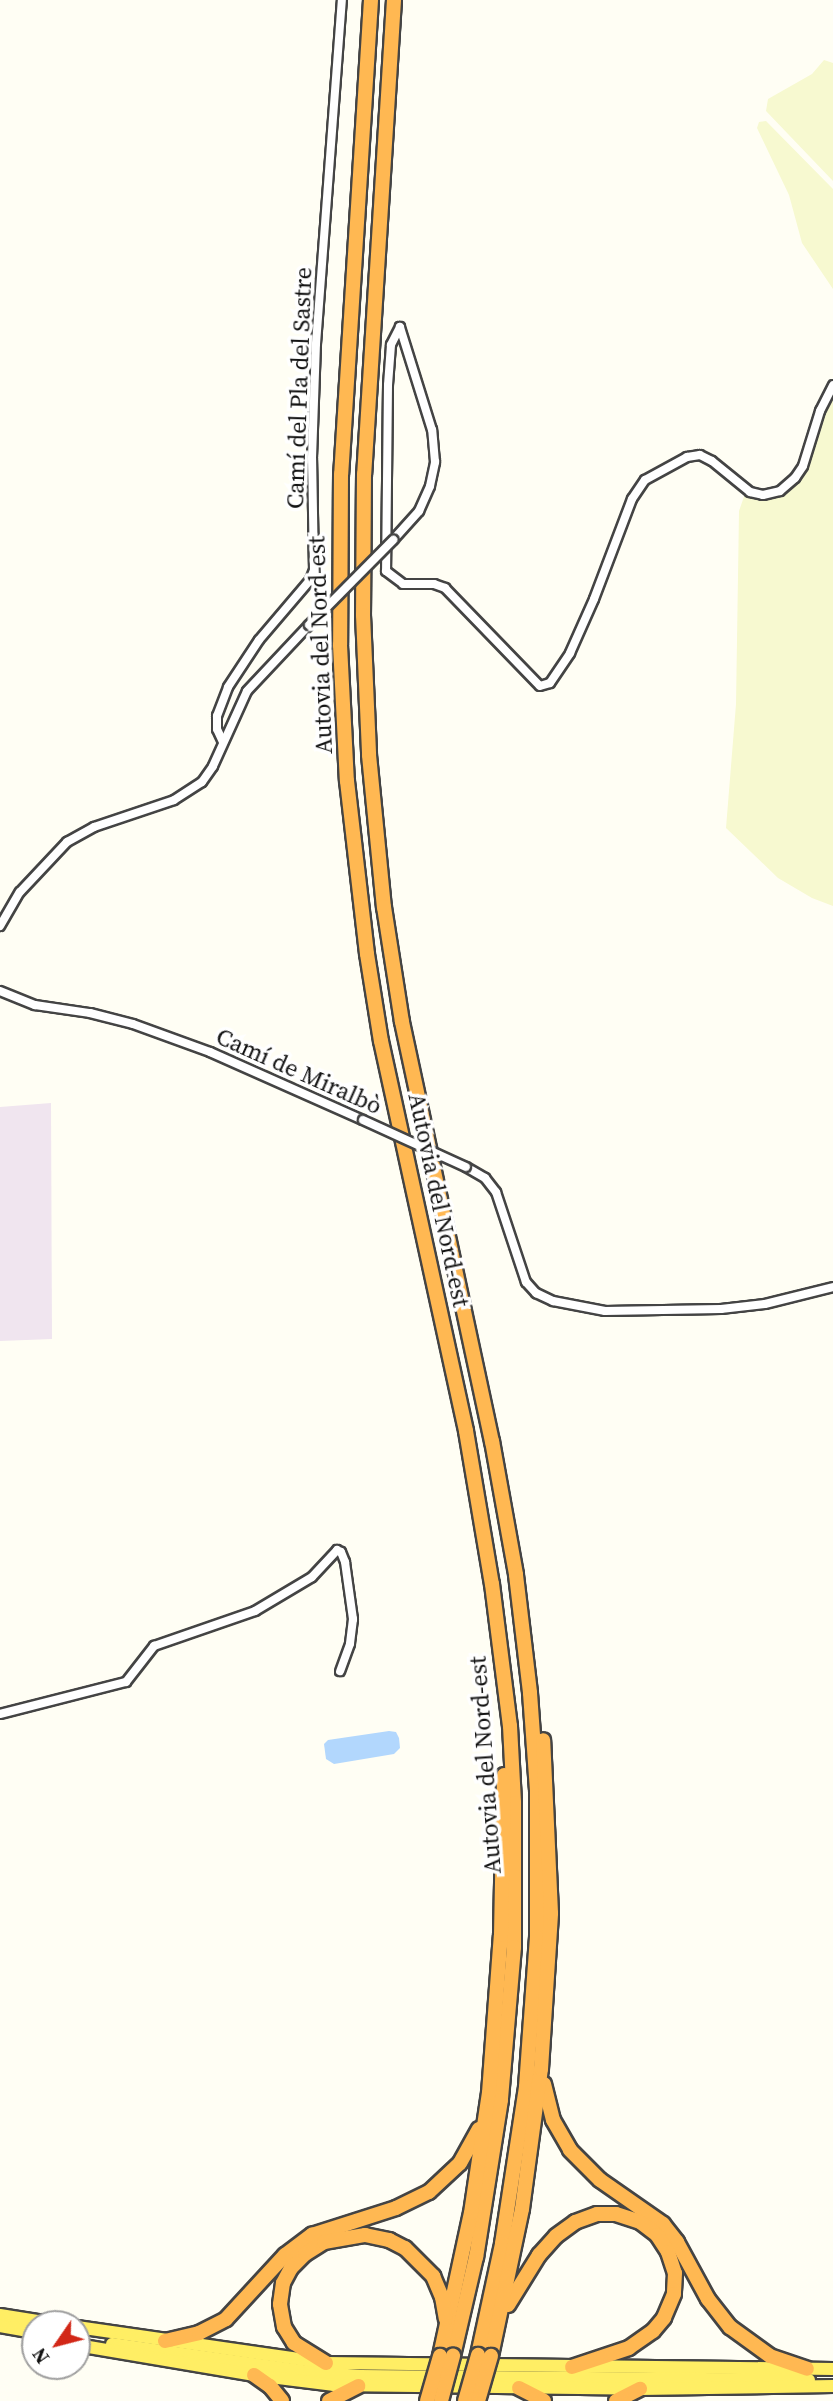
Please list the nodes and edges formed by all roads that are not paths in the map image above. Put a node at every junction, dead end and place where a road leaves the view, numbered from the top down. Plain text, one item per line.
1 (342, 0) edge
2 (371, 0) edge
3 (394, 0) edge
4 (833, 385) edge
5 (223, 742) junction
6 (0, 926) edge
7 (0, 990) edge
8 (833, 1287) edge
9 (473, 1353) junction
10 (503, 1667) junction
11 (340, 1671) dead end
12 (0, 1714) edge
13 (541, 2069) junction
14 (487, 2111) junction
15 (0, 2315) edge
16 (21, 2318) edge
17 (499, 2322) junction
18 (447, 2325) junction
19 (0, 2326) edge
20 (21, 2329) edge
21 (91, 2329) edge
22 (91, 2340) edge
23 (165, 2341) junction
24 (91, 2347) edge
25 (484, 2355) junction
26 (447, 2356) junction
27 (326, 2363) junction
28 (572, 2367) junction
29 (807, 2368) junction
30 (833, 2369) edge
31 (254, 2375) junction
32 (833, 2380) edge
33 (358, 2386) junction
34 (833, 2386) edge
35 (519, 2388) junction
36 (639, 2389) junction
37 (282, 2401) edge
38 (329, 2401) edge
39 (427, 2401) edge
40 (441, 2401) edge
41 (465, 2401) edge
42 (478, 2401) edge
43 (544, 2401) edge
44 (616, 2401) edge

1 - 5 street, Camí del Pla del Sastre
2 - 10 highway, Autovia del Nord-est
3 - 9 highway, Autovia del Nord-est
4 - 5 street, bridge
5 - 6 street
7 - 8 street, Camí de Miralbò, bridge
9 - 13 highway
9 - 25 highway, Autovia del Nord-est
10 - 14 highway
10 - 26 highway, Autovia del Nord-est
11 - 12 street
13 - 17 highway
13 - 29 highway
14 - 18 highway
14 - 23 highway
15 - 16 main road
17 - 25 highway
17 - 28 highway
18 - 26 highway
18 - 27 highway
19 - 20 main road
21 - 23 main road
22 - 32 main road
23 - 27 main road
24 - 31 main road
25 - 41 highway, Autovia del Nord-est, bridge
25 - 42 highway, bridge
26 - 39 highway, bridge
26 - 40 highway, Autovia del Nord-est, bridge
27 - 28 main road
28 - 29 main road
29 - 30 main road
31 - 33 main road
31 - 37 highway
33 - 35 main road
33 - 38 highway
34 - 36 main road
35 - 36 main road
35 - 43 highway
36 - 44 highway

